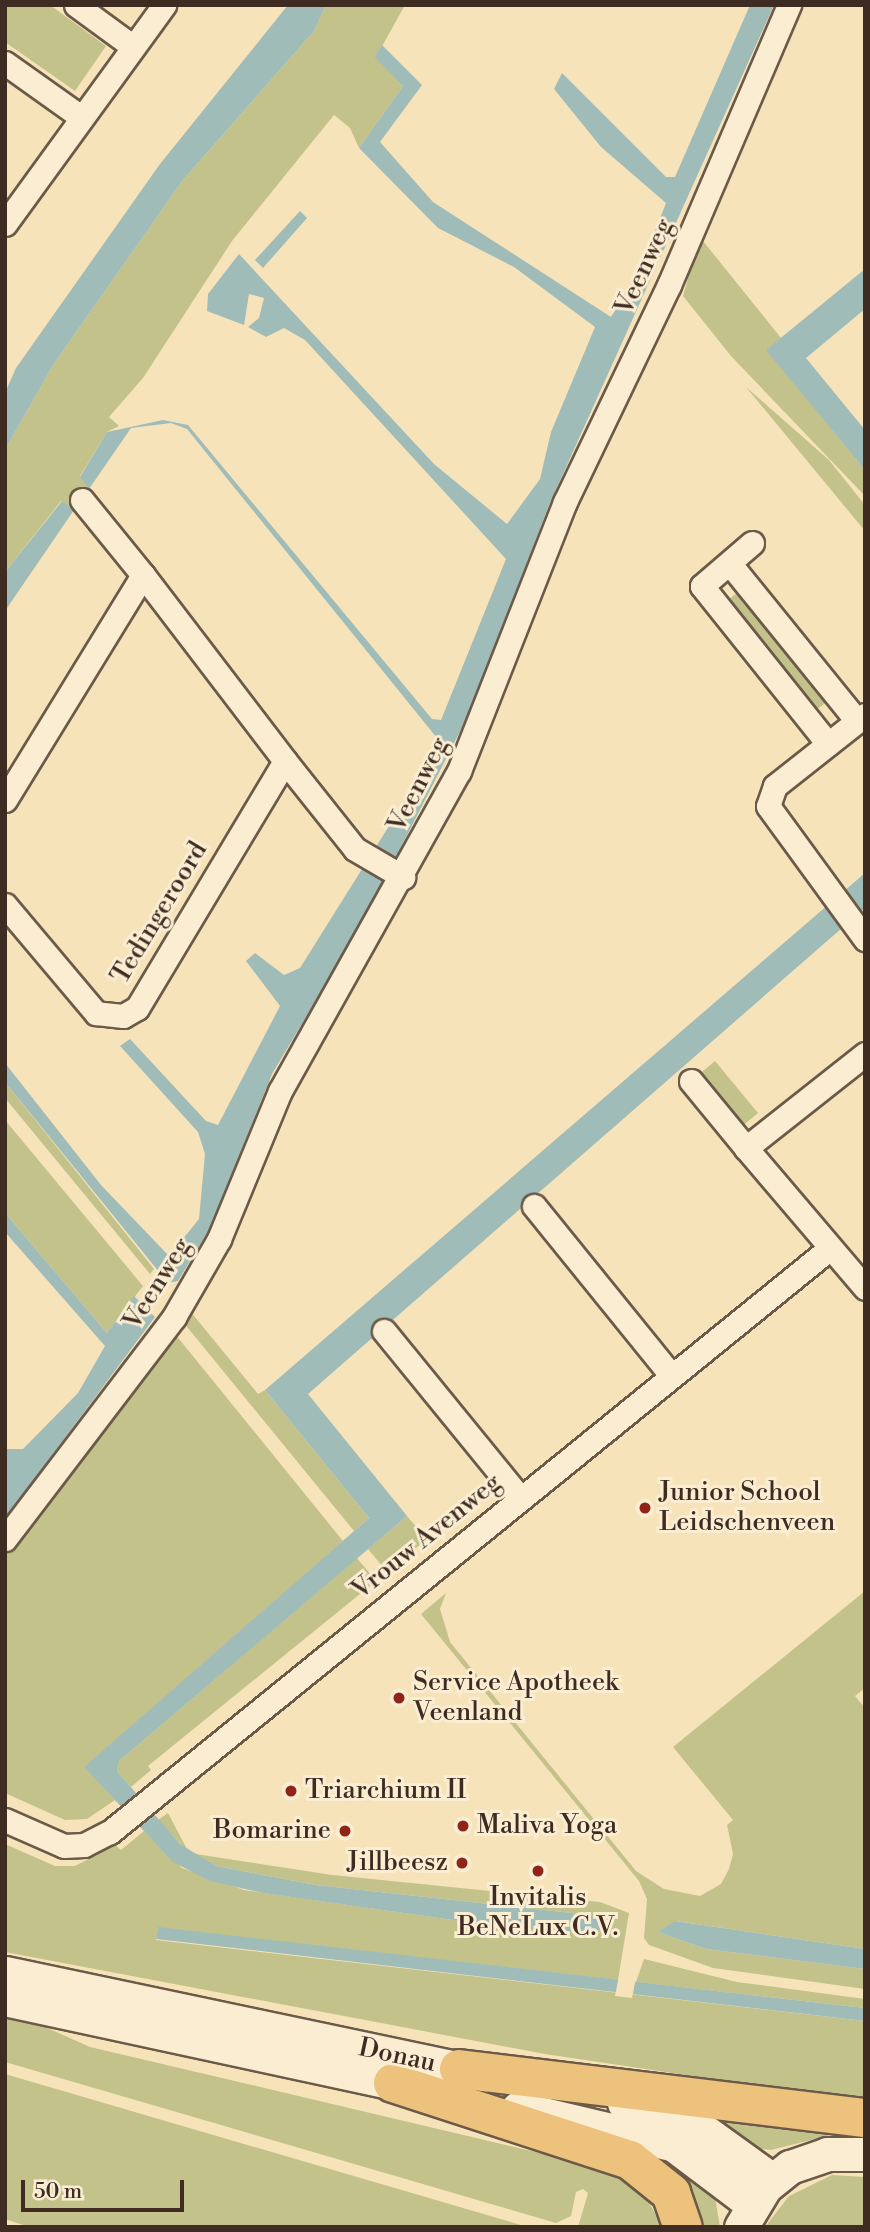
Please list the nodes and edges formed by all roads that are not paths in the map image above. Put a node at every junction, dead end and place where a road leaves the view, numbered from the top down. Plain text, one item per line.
1 (76, 5) edge
2 (164, 5) edge
3 (789, 5) edge
4 (132, 46) junction
5 (5, 63) edge
6 (81, 117) junction
7 (5, 224) edge
8 (82, 500) dead end
9 (752, 543) dead end
10 (730, 564) junction
11 (143, 575) junction
12 (861, 718) edge
13 (828, 744) junction
14 (285, 761) junction
15 (5, 800) edge
16 (403, 877) junction
17 (5, 905) edge
18 (865, 939) edge
19 (865, 1054) edge
20 (691, 1081) dead end
21 (746, 1149) junction
22 (534, 1206) dead end
23 (830, 1249) junction
24 (865, 1288) edge
25 (384, 1331) dead end
26 (671, 1375) junction
27 (520, 1498) junction
28 (5, 1539) edge
29 (5, 1820) edge
30 (5, 1973) edge
31 (5, 1998) edge
32 (459, 2069) junction
33 (393, 2082) junction
34 (865, 2118) edge
35 (865, 2154) edge
36 (755, 2203) edge
37 (683, 2227) edge

1 - 4 street
2 - 4 street
3 - 16 street, Veenweg
4 - 6 street
5 - 6 street
6 - 7 street
8 - 11 street
9 - 10 street
10 - 12 street
10 - 13 street
11 - 14 street
11 - 15 street
12 - 13 street
13 - 18 street
14 - 16 street
14 - 17 street, Tedingeroord
16 - 28 street, Veenweg
19 - 21 street
20 - 21 street
21 - 23 street
22 - 26 street
23 - 24 street
23 - 26 street, Vrouw Avenweg
25 - 27 street
26 - 27 street, Vrouw Avenweg
27 - 29 street, Vrouw Avenweg
30 - 32 main road, Donau
31 - 33 main road, Donau
32 - 34 highway
32 - 36 main road, Donau
33 - 36 main road, Donau
33 - 37 highway
35 - 36 main road

